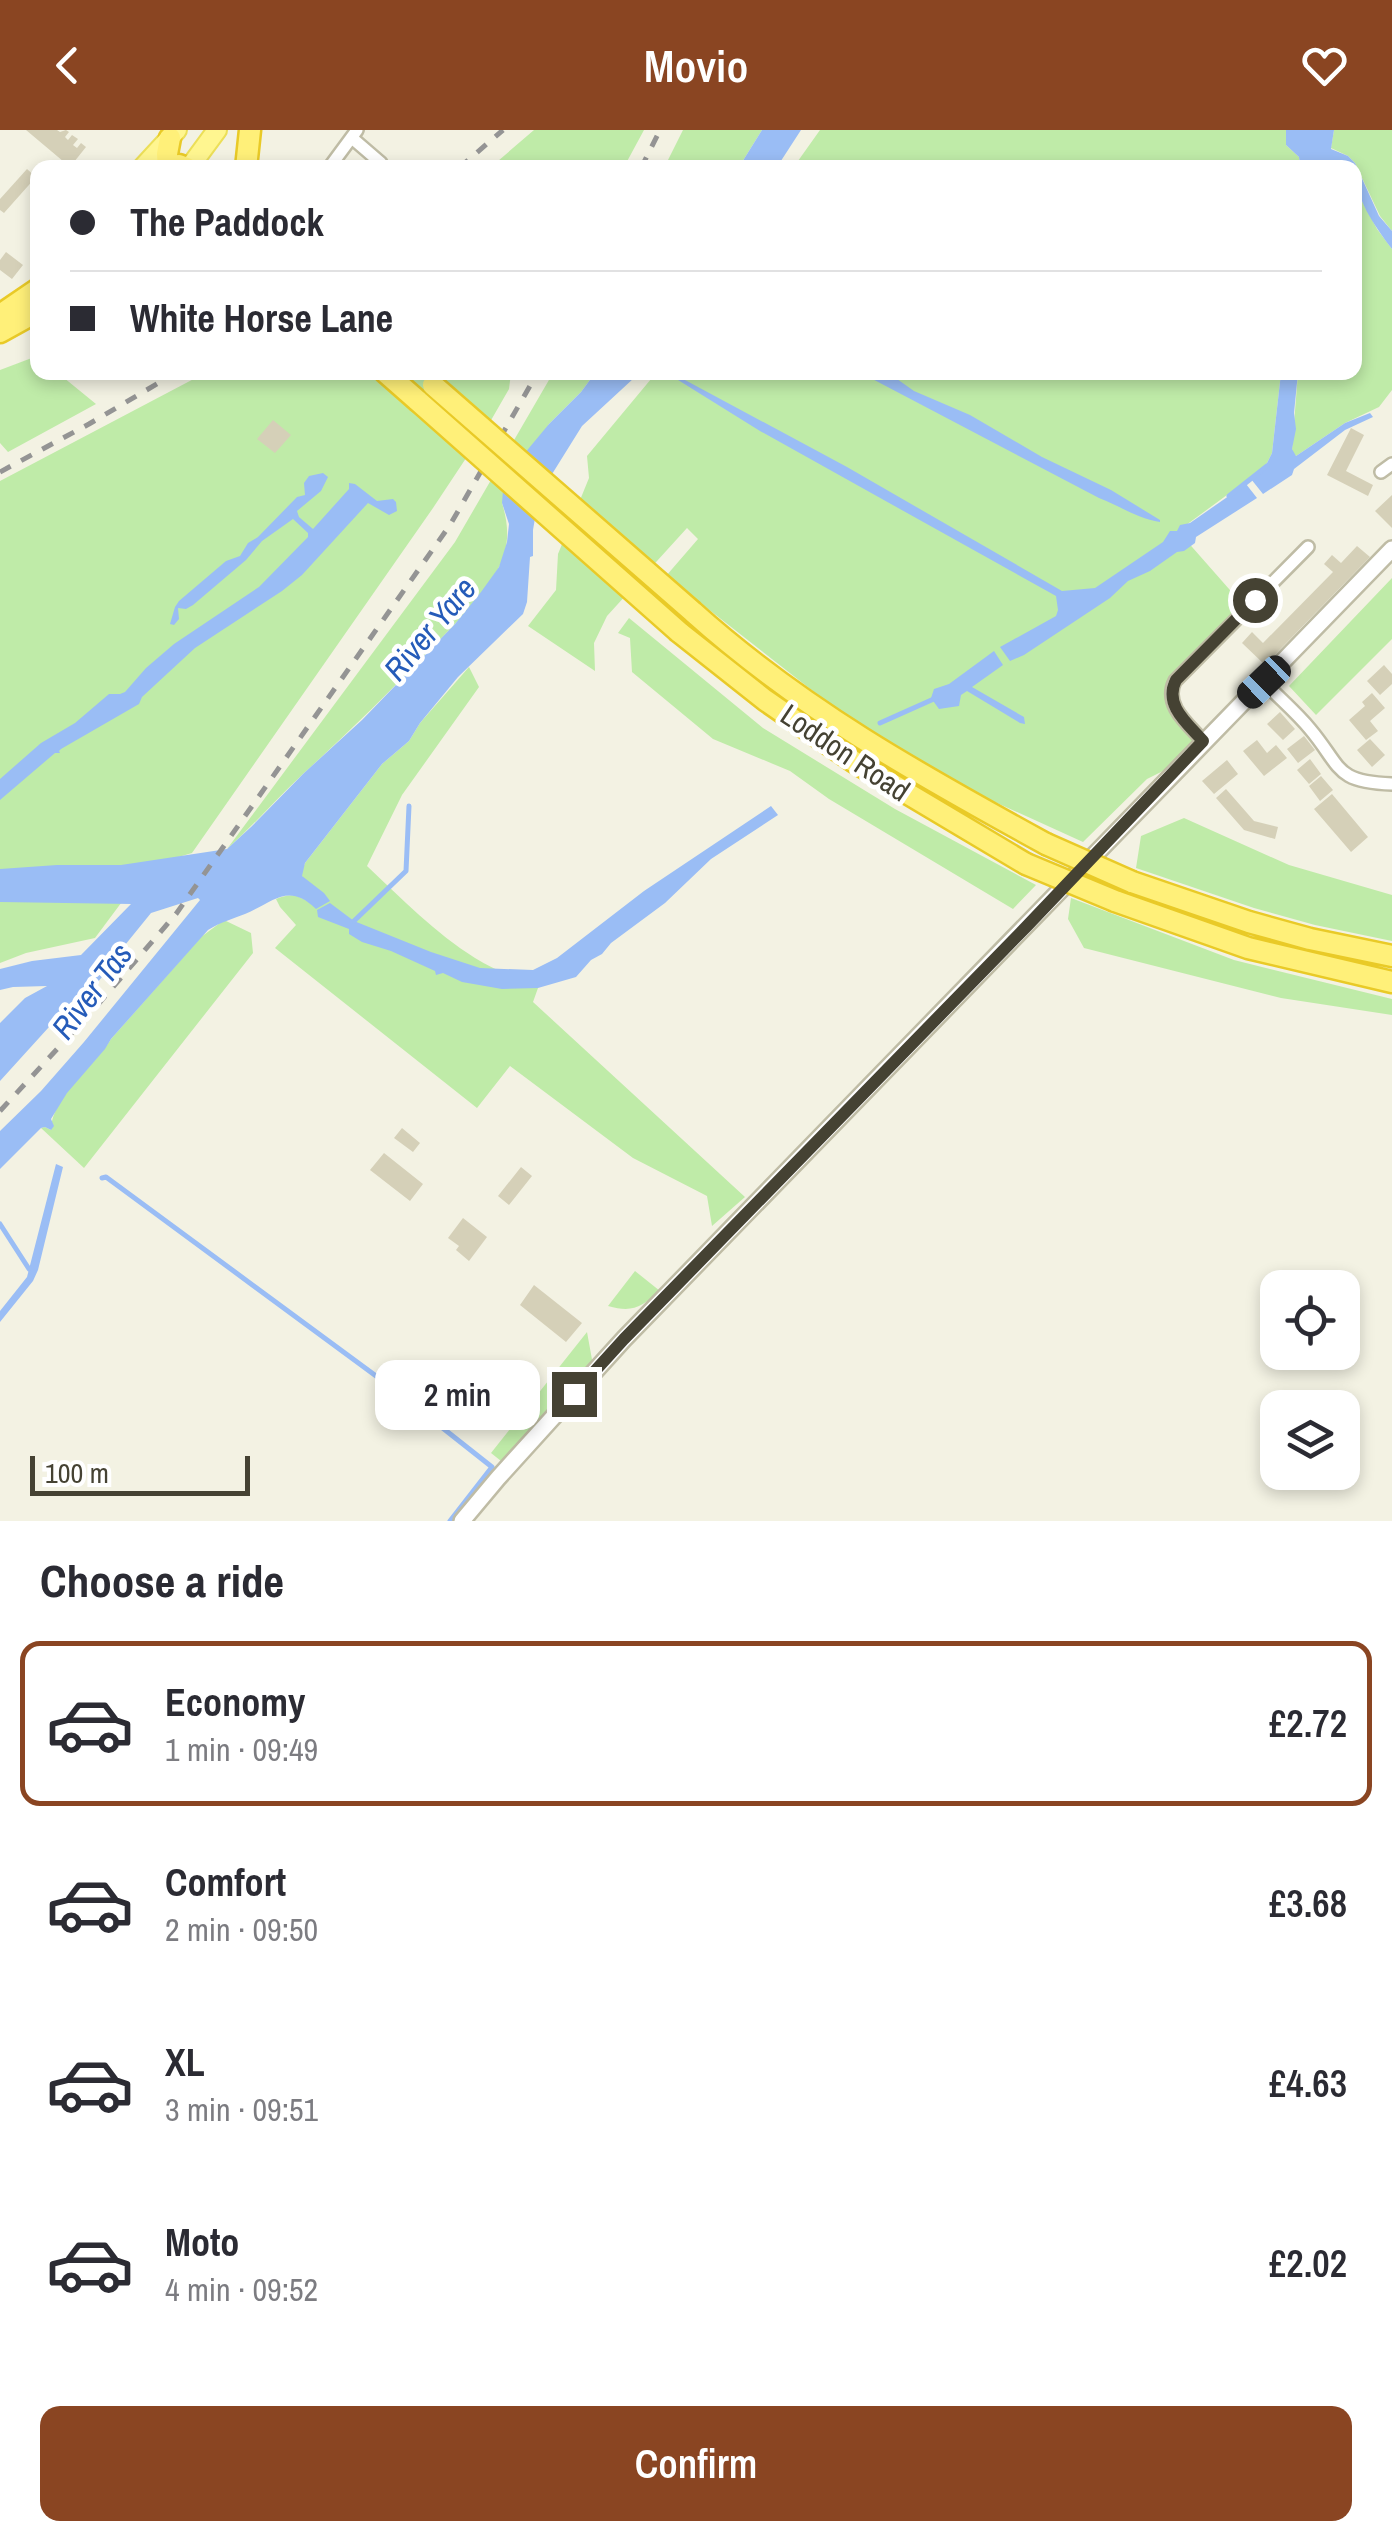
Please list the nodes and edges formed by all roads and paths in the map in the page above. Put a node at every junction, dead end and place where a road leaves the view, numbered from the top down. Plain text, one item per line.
1 (217, 130) edge
2 (250, 130) edge
3 (173, 134) edge
4 (354, 134) edge
5 (149, 160) edge
6 (167, 160) edge
7 (194, 160) edge
8 (247, 160) edge
9 (335, 160) edge
10 (378, 160) edge
11 (30, 298) edge
12 (30, 300) edge
13 (0, 316) edge
14 (0, 332) edge
15 (394, 380) edge
16 (428, 380) edge
17 (1308, 547) dead end
18 (1390, 556) edge
19 (1264, 682) junction
20 (1203, 741) junction
21 (1392, 784) edge
22 (1392, 956) edge
23 (1392, 982) edge
24 (462, 1521) edge

1 - 7 main road
2 - 8 highway
3 - 5 main road
3 - 6 highway
4 - 9 street
4 - 10 street
11 - 13 highway
12 - 14 highway
15 - 23 highway, Loddon Road, bridge
16 - 22 highway, Loddon Road, bridge
17 - 20 street
18 - 19 street
19 - 20 street
19 - 21 street
20 - 24 street

